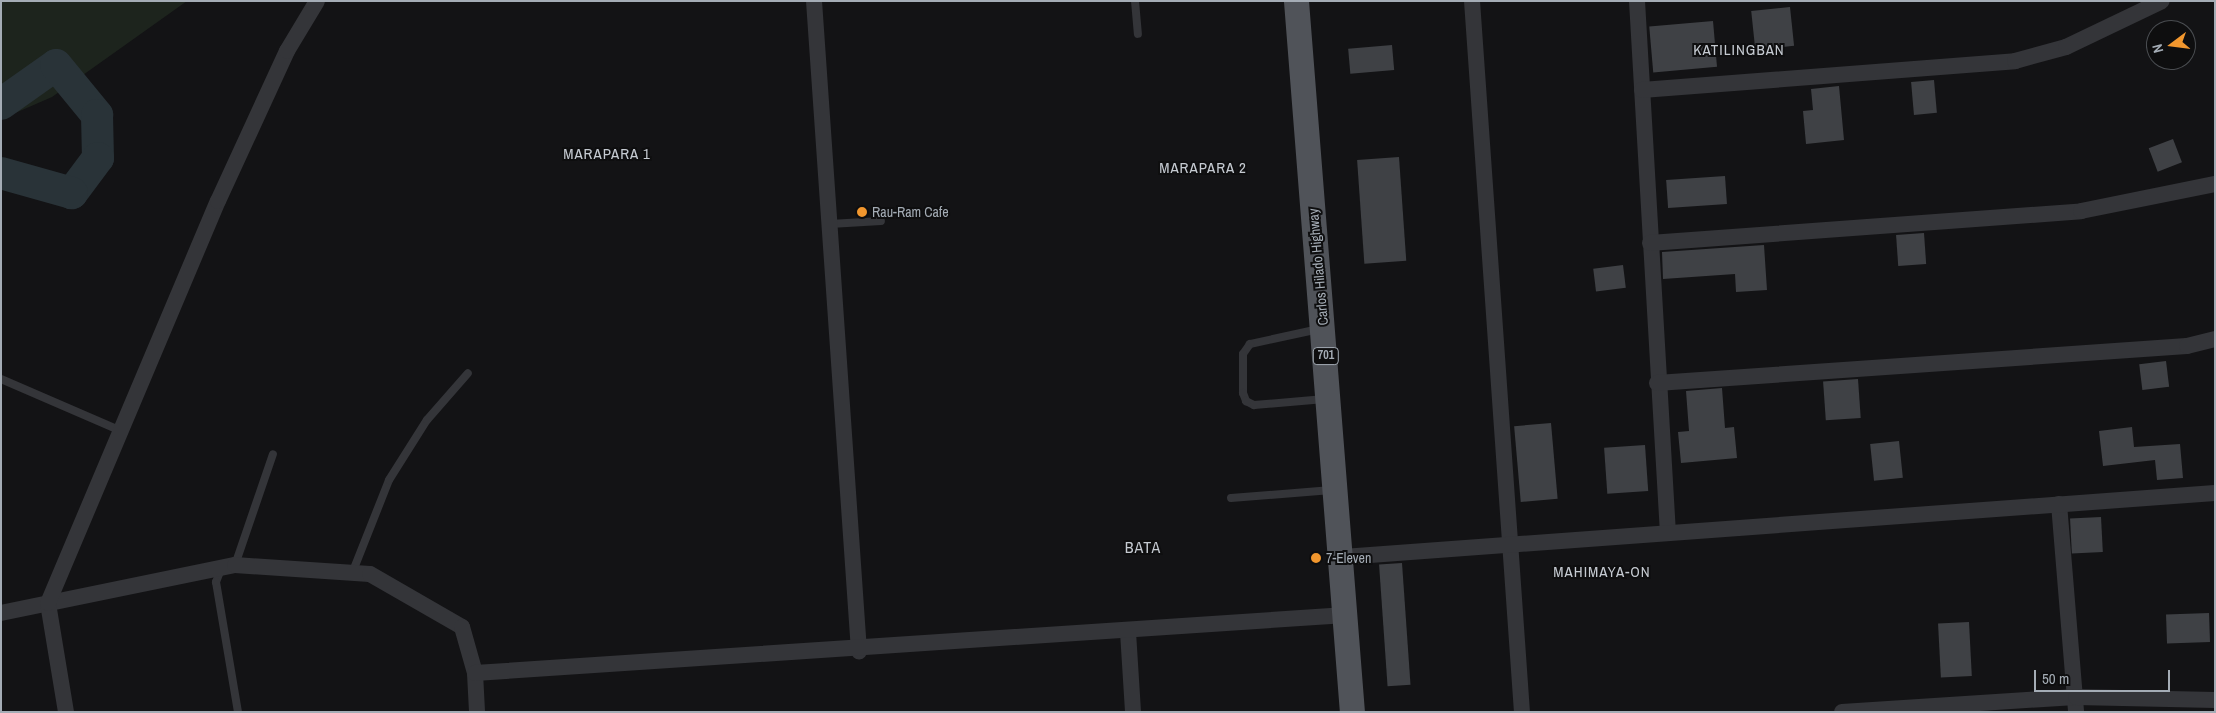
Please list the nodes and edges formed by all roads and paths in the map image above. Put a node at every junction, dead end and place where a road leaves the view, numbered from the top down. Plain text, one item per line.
1 (317, 1) edge
2 (814, 1) edge
3 (1135, 1) edge
4 (1296, 1) edge
5 (1472, 1) edge
6 (1637, 1) edge
7 (2158, 2) edge
8 (1138, 34) dead end
9 (1642, 90) junction
10 (2215, 184) edge
11 (881, 220) dead end
12 (830, 224) junction
13 (1650, 243) junction
14 (1324, 328) junction
15 (2215, 339) edge
16 (468, 372) dead end
17 (1, 379) edge
18 (1657, 383) junction
19 (1329, 398) junction
20 (121, 431) junction
21 (273, 454) dead end
22 (1337, 490) junction
23 (2215, 493) edge
24 (1230, 498) dead end
25 (2059, 504) junction
26 (1668, 533) junction
27 (1508, 545) junction
28 (1343, 558) junction
29 (228, 566) junction
30 (353, 571) junction
31 (48, 603) junction
32 (1, 613) edge
33 (1346, 616) junction
34 (1128, 632) junction
35 (859, 651) junction
36 (474, 673) junction
37 (2215, 700) edge
38 (2076, 704) edge
39 (66, 712) edge
40 (238, 712) edge
41 (477, 712) edge
42 (1133, 712) edge
43 (1352, 712) edge
44 (1522, 712) edge
45 (1842, 712) edge

1 - 20 street
2 - 12 street
3 - 8 lane
4 - 14 main road, Carlos Hilado Highway / 701
5 - 27 street
6 - 9 street
7 - 9 street
9 - 13 street
10 - 13 street
11 - 12 lane
12 - 35 street
13 - 18 street
14 - 19 main road, Carlos Hilado Highway / 701
14 - 19 lane
15 - 18 street
16 - 30 lane
17 - 20 lane
18 - 26 street
19 - 22 main road, Carlos Hilado Highway / 701
20 - 31 street
21 - 29 lane
22 - 24 lane
22 - 28 main road, Carlos Hilado Highway / 701
23 - 25 street
25 - 26 street
25 - 38 street
26 - 27 street
27 - 28 street
27 - 44 street
28 - 33 main road, Carlos Hilado Highway / 701
29 - 30 street
29 - 31 street
29 - 40 lane
30 - 36 street
31 - 32 street
31 - 39 street
33 - 34 street
33 - 43 main road, Carlos Hilado Highway / 701
34 - 35 street
34 - 42 street
35 - 36 street
36 - 41 street
37 - 38 street
38 - 45 street

